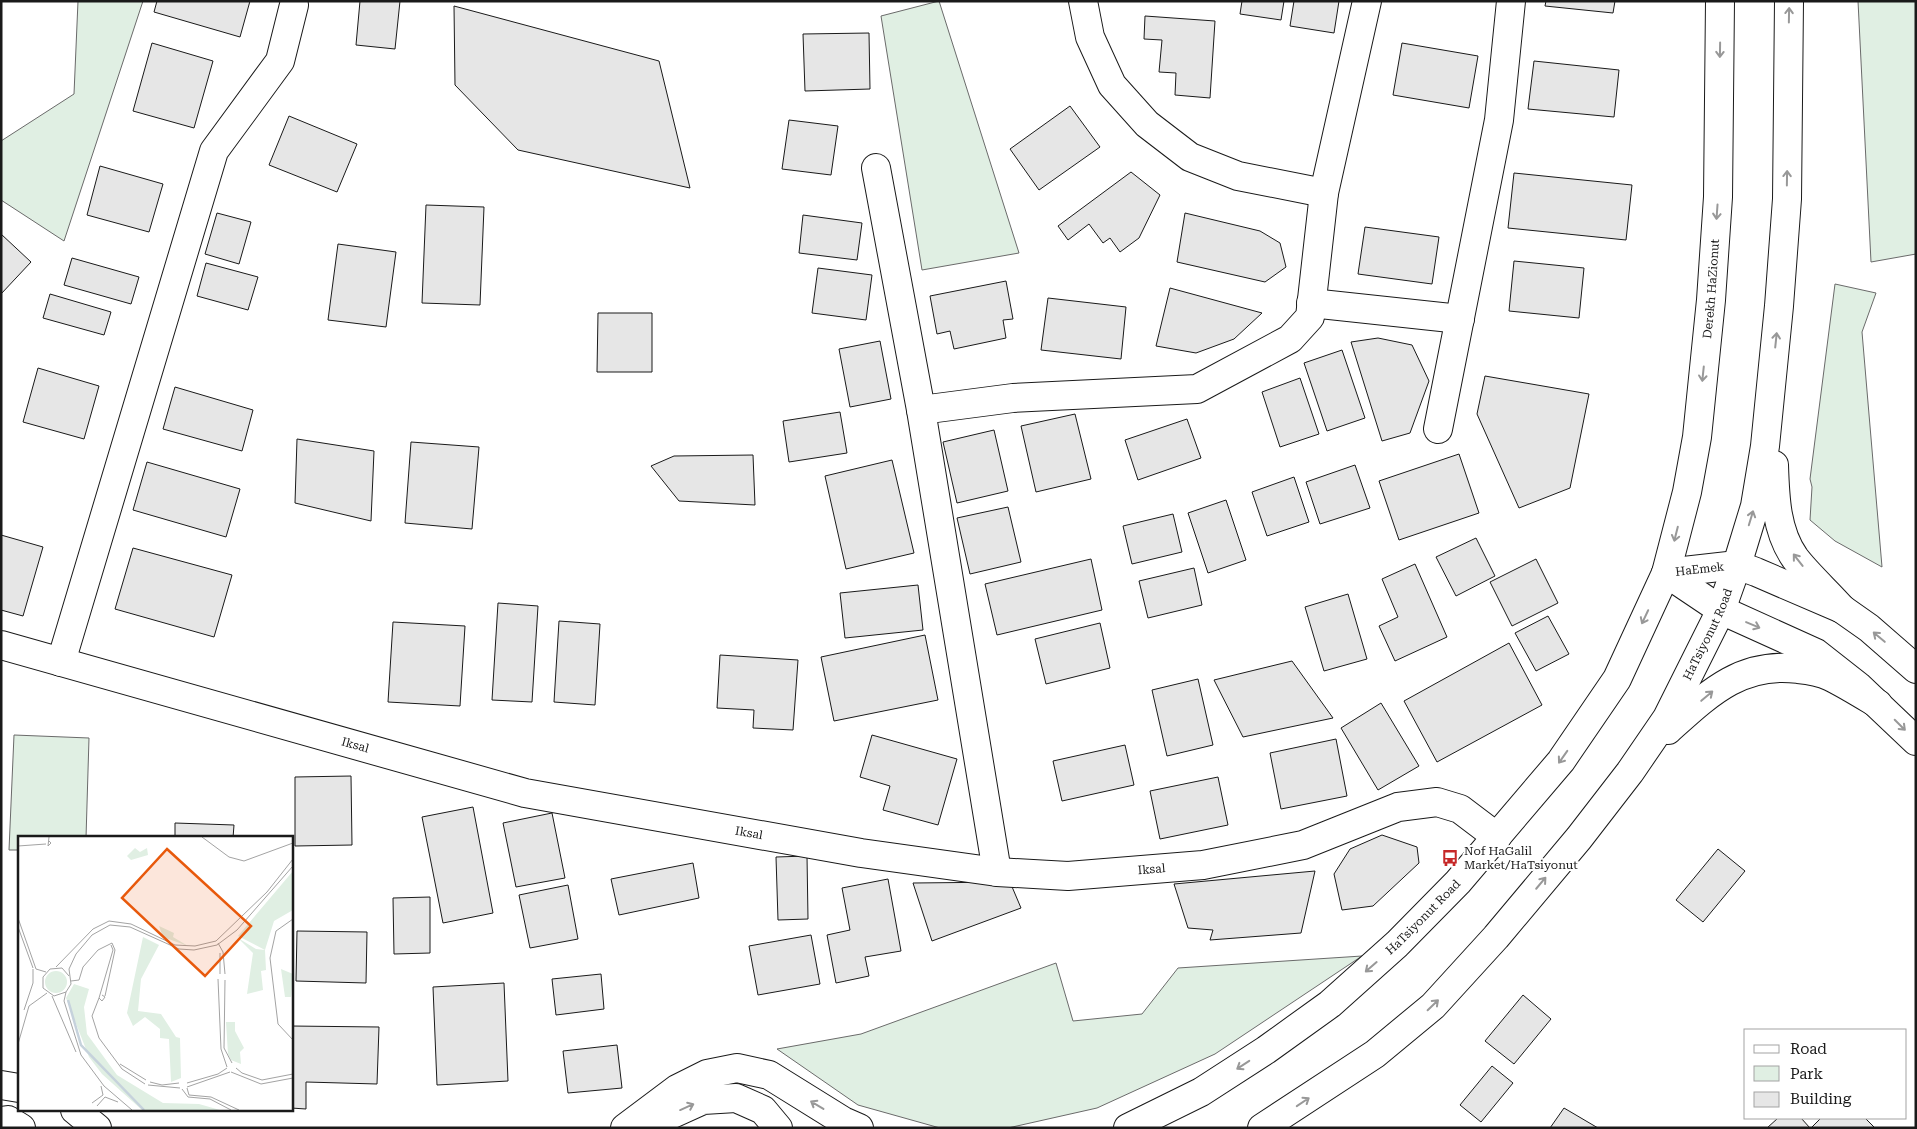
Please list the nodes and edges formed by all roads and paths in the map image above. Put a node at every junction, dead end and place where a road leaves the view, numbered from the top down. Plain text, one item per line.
1 (1083, 1) edge
2 (1367, 1) edge
3 (1512, 1) edge
4 (1720, 1) edge
5 (1790, 1) edge
6 (294, 5) dead end
7 (876, 168) dead end
8 (1324, 193) junction
9 (1312, 303) junction
10 (1460, 319) junction
11 (1772, 378) junction
12 (921, 410) junction
13 (1438, 429) dead end
14 (1737, 565) junction
15 (1666, 573) junction
16 (1842, 609) junction
17 (1721, 610) junction
18 (1, 645) edge
19 (62, 662) junction
20 (1916, 669) edge
21 (1878, 704) junction
22 (1916, 741) edge
23 (1644, 751) junction
24 (1497, 837) junction
25 (997, 872) junction
26 (1, 1085) edge
27 (18, 1088) edge
28 (78, 1112) edge
29 (1, 1120) edge
30 (21, 1128) edge
31 (98, 1128) edge
32 (625, 1128) edge
33 (642, 1128) edge
34 (778, 1128) edge
35 (860, 1128) edge
36 (1128, 1128) edge
37 (1262, 1128) edge

1 - 8 main road
2 - 8 main road
3 - 10 main road
4 -> 15 main road, Derekh HaZionut
11 -> 5 main road
6 - 19 main road
7 - 12 main road
8 - 9 main road
9 - 10 main road
9 - 12 main road
10 - 13 main road
14 -> 11 main road
16 -> 11 main road
12 - 25 main road
14 - 15 main road, HaEmek
14 - 16 main road, HaEmek
14 - 17 main road, HaTsiyonut Road
15 - 17 main road, HaEmek
15 -> 24 main road, HaTsiyonut Road
20 -> 16 main road, HaEmek
17 -> 21 main road, HaEmek
17 - 23 main road, HaTsiyonut Road
18 - 19 main road, Iksal
19 - 25 main road, Iksal
21 -> 22 main road, HaEmek
23 -> 21 main road
37 -> 23 main road, HaTsiyonut Road
24 - 25 main road, Iksal
24 -> 36 main road, HaTsiyonut Road
26 - 27 main road
28 - 31 main road
29 - 30 main road
35 -> 32 main road
33 -> 34 main road

